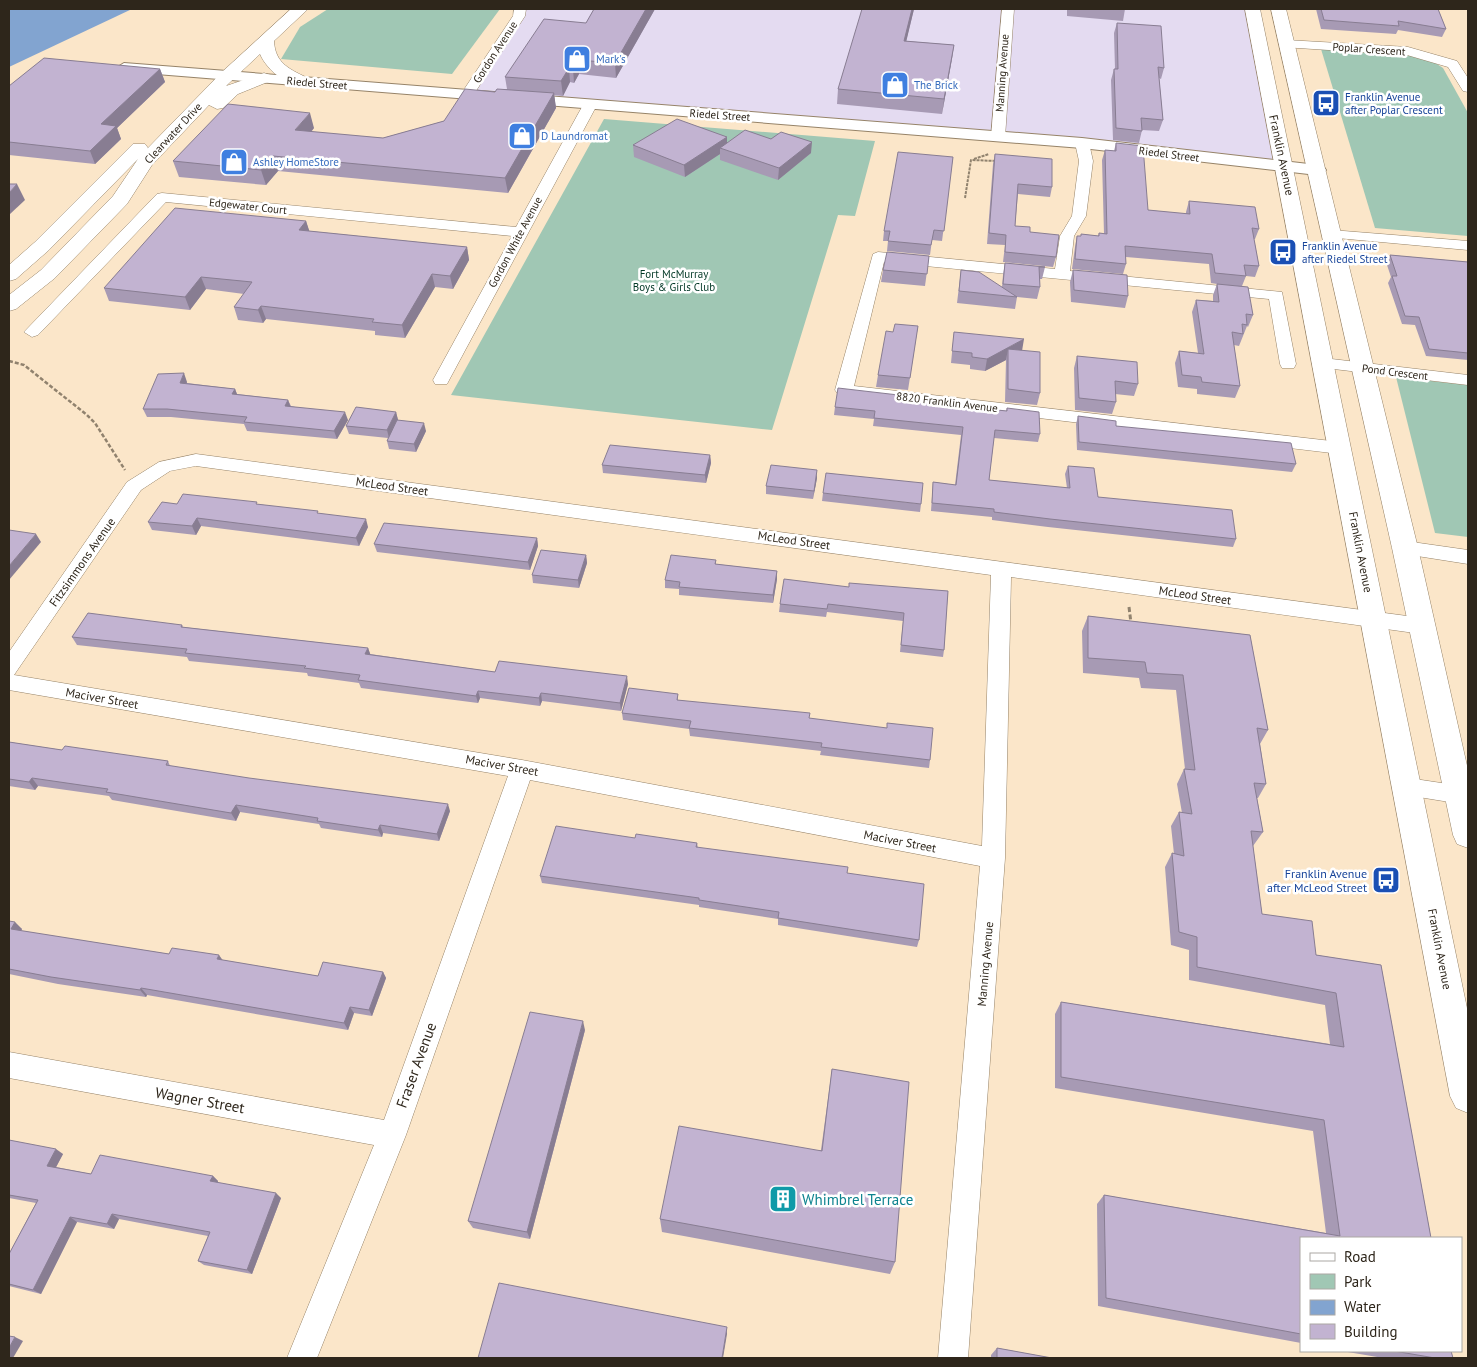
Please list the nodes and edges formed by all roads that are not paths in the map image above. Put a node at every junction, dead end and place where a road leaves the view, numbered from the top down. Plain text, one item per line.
1 (284, 9) edge
2 (300, 9) edge
3 (520, 9) edge
4 (1008, 9) edge
5 (1252, 9) edge
6 (1278, 9) edge
7 (266, 38) junction
8 (1286, 44) junction
9 (124, 68) edge
10 (220, 75) junction
11 (264, 78) junction
12 (304, 82) junction
13 (1468, 88) edge
14 (467, 94) junction
15 (590, 105) junction
16 (998, 137) junction
17 (1082, 143) junction
18 (1285, 167) junction
19 (1317, 170) junction
20 (120, 200) junction
21 (520, 232) junction
22 (1331, 234) junction
23 (1468, 246) edge
24 (9, 275) edge
25 (1062, 275) junction
26 (9, 304) edge
27 (32, 332) dead end
28 (1322, 363) junction
29 (1288, 364) dead end
30 (1363, 368) junction
31 (441, 380) dead end
32 (1468, 380) edge
33 (1340, 448) junction
34 (165, 466) joint
35 (1405, 548) junction
36 (1468, 557) edge
37 (1001, 568) junction
38 (1375, 620) junction
39 (1422, 626) junction
40 (9, 668) edge
41 (9, 682) edge
42 (522, 769) junction
43 (1408, 787) junction
44 (1463, 795) edge
45 (1468, 835) edge
46 (993, 858) junction
47 (9, 1065) edge
48 (1468, 1096) edge
49 (392, 1135) junction
50 (302, 1358) edge
51 (953, 1358) edge

1 - 10 main road, Clearwater Drive
2 - 7 main road, Clearwater Drive
3 - 14 street, Gordon Avenue
4 - 16 street, Manning Avenue
5 - 18 main road, Franklin Avenue
6 - 8 main road
7 - 10 main road, Clearwater Drive
7 - 12 main road
8 - 13 street, Poplar Crescent
8 - 19 main road
9 - 10 street, Riedel Street
10 - 11 street, Riedel Street
10 - 20 main road, Clearwater Drive
10 - 24 main road, Clearwater Drive
11 - 12 street, Riedel Street
11 - 20 main road
12 - 14 street, Riedel Street
14 - 15 street, Riedel Street
15 - 16 street, Riedel Street
15 - 21 street, Gordon White Avenue
16 - 17 street, Riedel Street
17 - 18 street, Riedel Street
17 - 25 street
18 - 19 street, Riedel Street
18 - 28 main road, Franklin Avenue
19 - 22 main road
20 - 26 main road, Clearwater Drive
21 - 27 street, Edgewater Court
21 - 31 street, Gordon White Avenue
22 - 23 street
22 - 30 main road
25 - 29 street, 8820 Franklin Avenue
25 - 33 street, 8820 Franklin Avenue
28 - 30 street, Pond Crescent
28 - 33 main road, Franklin Avenue
30 - 32 street, Pond Crescent
30 - 35 main road
33 - 38 main road, Franklin Avenue
34 - 37 street, McLeod Street
34 - 40 street, Fitzsimmons Avenue
35 - 36 street
35 - 39 main road
37 - 38 street, McLeod Street
37 - 46 street, Manning Avenue
38 - 39 street, McLeod Street
38 - 43 main road, Franklin Avenue
39 - 44 main road
41 - 42 street, Maciver Street
42 - 46 street, Maciver Street
42 - 49 street, Fraser Avenue
43 - 44 street
43 - 48 main road, Franklin Avenue
44 - 45 main road
46 - 51 street, Manning Avenue
47 - 49 street, Wagner Street
49 - 50 street, Fraser Avenue

